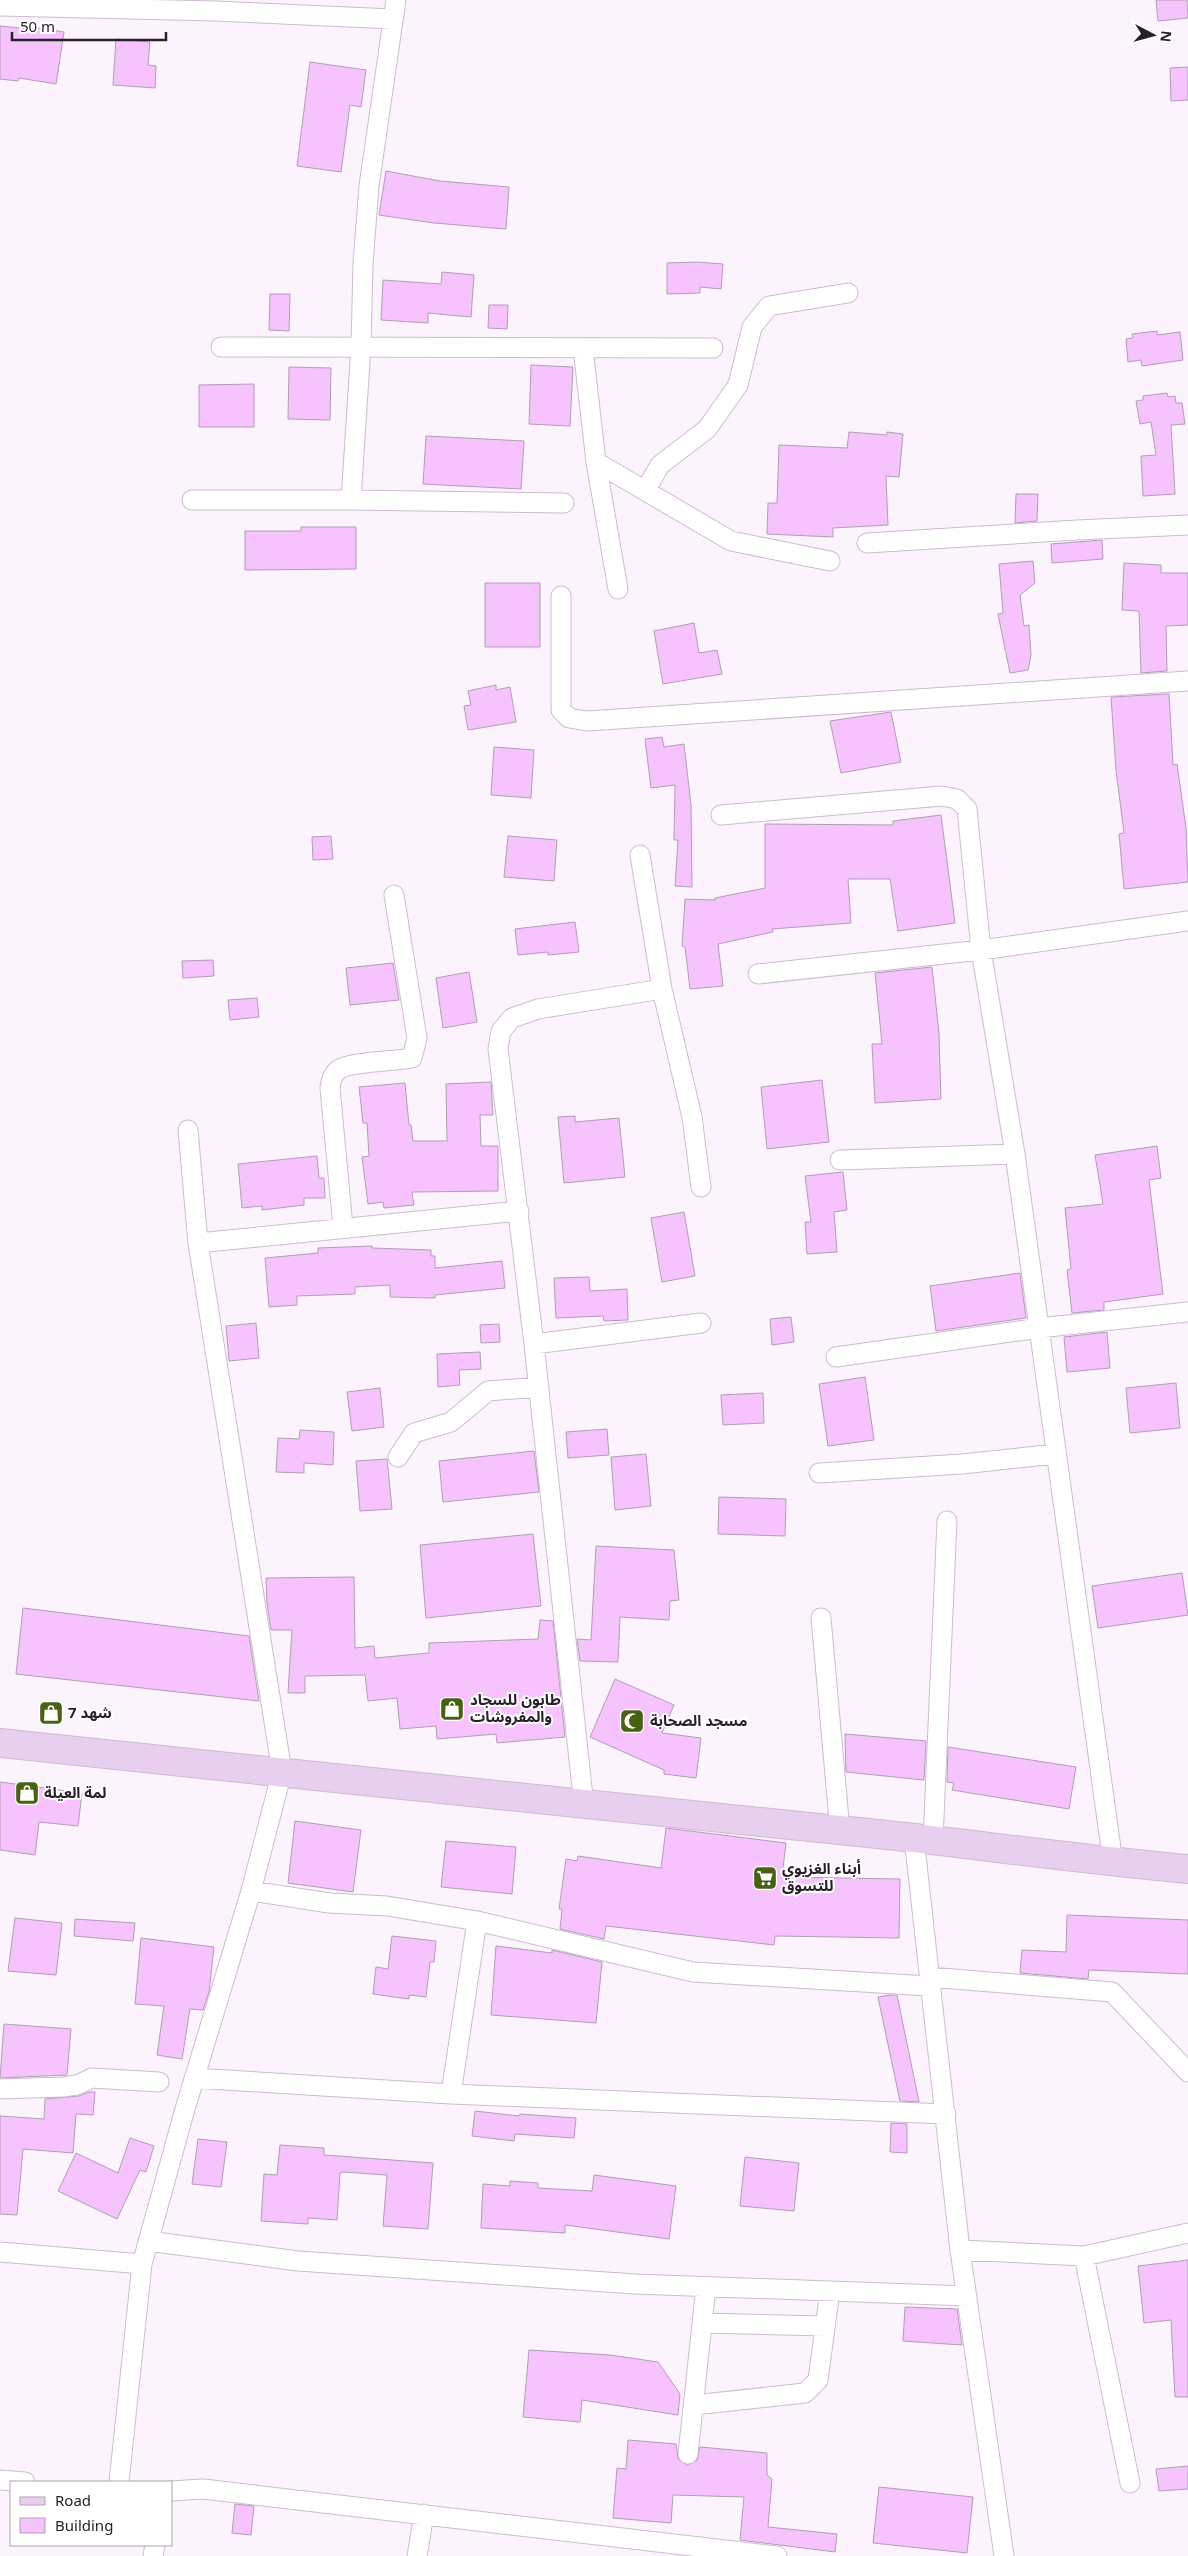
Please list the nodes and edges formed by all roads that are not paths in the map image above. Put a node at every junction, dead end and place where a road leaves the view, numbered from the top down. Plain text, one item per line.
1 (396, 0) edge
2 (52, 3) edge
3 (0, 6) edge
4 (393, 20) junction
5 (848, 293) dead end
6 (361, 346) junction
7 (221, 347) dead end
8 (583, 348) junction
9 (713, 348) dead end
10 (596, 462) junction
11 (645, 491) junction
12 (192, 500) dead end
13 (351, 500) junction
14 (564, 503) dead end
15 (1188, 526) edge
16 (867, 542) dead end
17 (830, 562) dead end
18 (618, 590) dead end
19 (561, 596) dead end
20 (1188, 681) edge
21 (721, 815) dead end
22 (640, 855) dead end
23 (394, 895) dead end
24 (1188, 922) edge
25 (981, 950) junction
26 (758, 974) dead end
27 (662, 989) junction
28 (188, 1130) dead end
29 (1015, 1154) junction
30 (840, 1160) dead end
31 (701, 1187) dead end
32 (519, 1211) junction
33 (343, 1227) junction
34 (198, 1243) junction
35 (1188, 1312) edge
36 (701, 1323) dead end
37 (1039, 1328) junction
38 (534, 1344) junction
39 (836, 1357) dead end
40 (539, 1387) junction
41 (1055, 1454) junction
42 (398, 1457) dead end
43 (819, 1473) dead end
44 (947, 1521) dead end
45 (822, 1618) dead end
46 (0, 1743) edge
47 (282, 1772) junction
48 (584, 1806) junction
49 (840, 1830) junction
50 (923, 1839) junction
51 (1113, 1863) junction
52 (1188, 1869) edge
53 (251, 1891) junction
54 (477, 1921) junction
55 (929, 1982) junction
56 (1188, 2072) edge
57 (194, 2078) junction
58 (159, 2082) dead end
59 (0, 2089) edge
60 (452, 2094) junction
61 (946, 2114) junction
62 (1188, 2233) edge
63 (148, 2241) junction
64 (960, 2250) junction
65 (0, 2252) edge
66 (1084, 2256) junction
67 (142, 2264) junction
68 (706, 2287) junction
69 (830, 2291) junction
70 (967, 2296) junction
71 (702, 2323) junction
72 (825, 2326) junction
73 (694, 2405) junction
74 (688, 2454) dead end
75 (0, 2480) edge
76 (12, 2481) edge
77 (119, 2481) edge
78 (1130, 2483) dead end
79 (172, 2491) edge
80 (424, 2514) junction
81 (717, 2552) edge
82 (417, 2556) edge
83 (777, 2556) edge
84 (1004, 2556) edge

1 - 4 street
2 - 3 street
2 - 4 street
4 - 6 street
5 - 11 street
6 - 7 street
6 - 8 street
6 - 13 street
8 - 9 street
8 - 10 street
10 - 11 street
10 - 18 street
11 - 17 street
12 - 13 street
13 - 14 street
15 - 16 street
19 - 20 street
21 - 25 street
22 - 27 street
23 - 33 street
24 - 25 street
25 - 26 street
25 - 29 street
27 - 31 street
27 - 32 street
28 - 34 street
29 - 30 street
29 - 37 street
32 - 33 street
32 - 38 street
33 - 34 street
34 - 47 street
35 - 37 street
36 - 38 street
37 - 39 street
37 - 41 street
38 - 40 street
40 - 42 street
40 - 48 street
41 - 43 street
41 - 51 street
44 - 50 street
45 - 49 street
46 - 47 main road
47 - 48 main road
47 - 53 street
48 - 49 main road
49 - 50 main road
50 - 51 main road
50 - 55 street
51 - 52 main road
53 - 54 street
53 - 57 street
54 - 55 street
54 - 60 street
55 - 56 street
55 - 61 street
57 - 60 street
57 - 63 street
58 - 59 street
60 - 61 street
61 - 64 street
62 - 66 street
63 - 67 street
63 - 68 street
64 - 66 street
64 - 70 street
65 - 67 street
66 - 78 street
67 - 77 street
68 - 69 street
68 - 71 street
69 - 70 street
69 - 72 street
70 - 84 street
71 - 72 street
71 - 73 street
72 - 73 street
73 - 74 street
75 - 76 street
79 - 80 street
80 - 81 street
80 - 82 street
81 - 83 street

